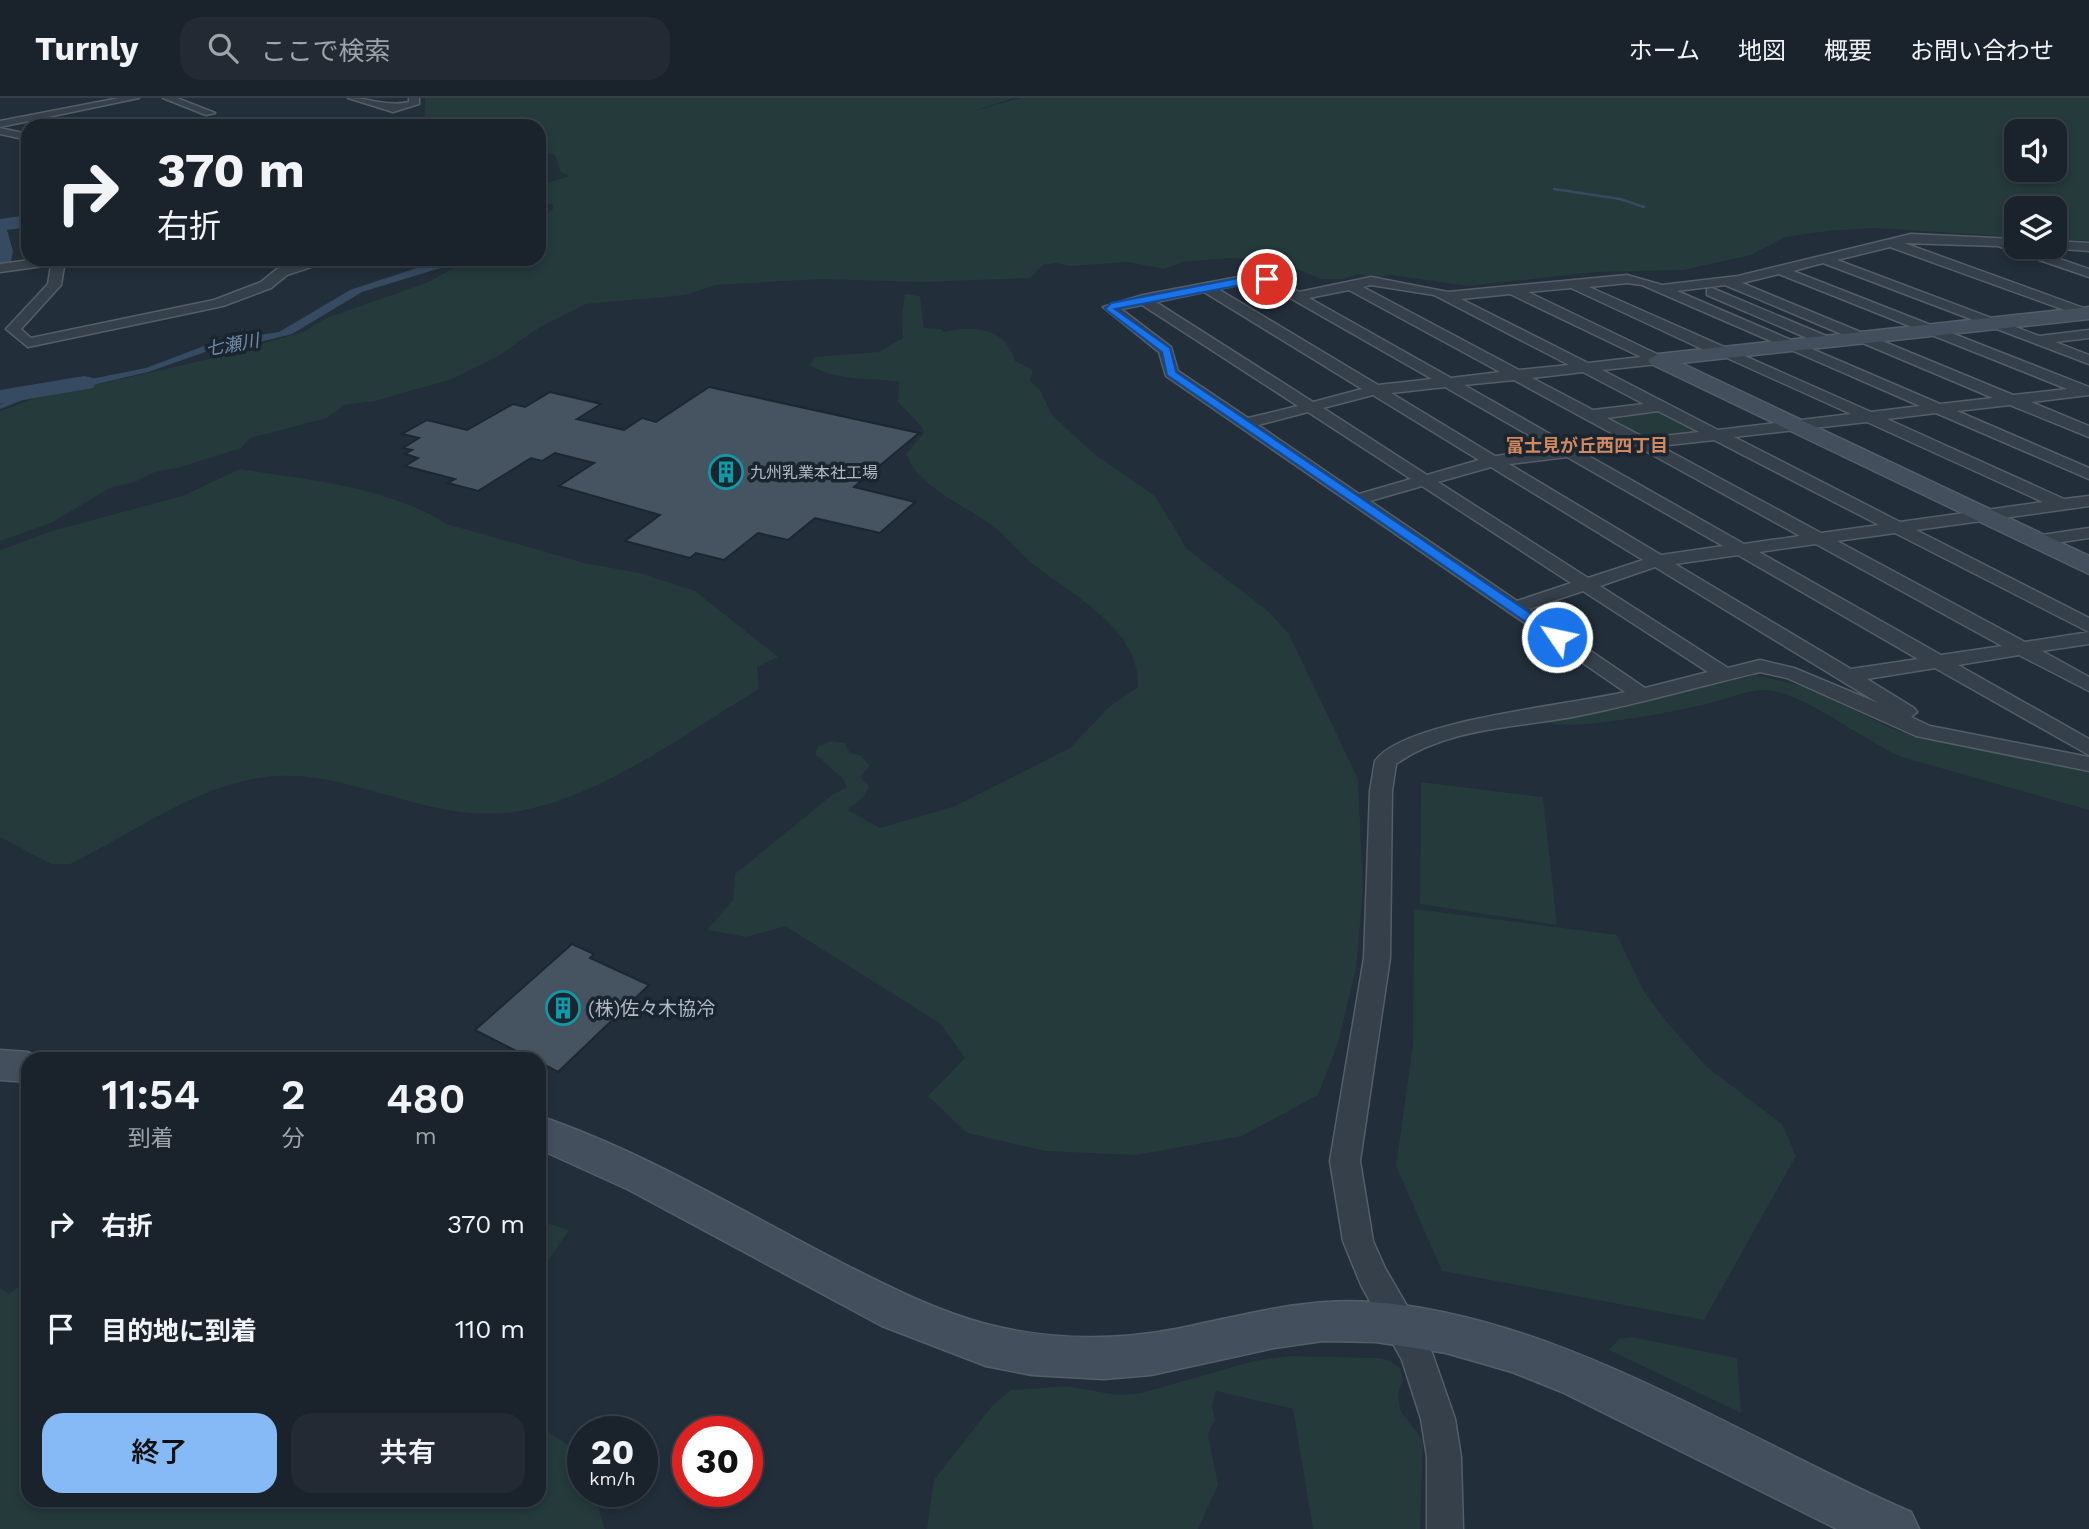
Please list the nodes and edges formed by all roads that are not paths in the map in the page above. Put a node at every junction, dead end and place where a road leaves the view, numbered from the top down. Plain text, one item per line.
1 (134, 98) edge
2 (168, 98) edge
3 (353, 98) edge
4 (414, 98) edge
5 (210, 113) dead end
6 (26, 119) edge
7 (21, 120) edge
8 (0, 124) edge
9 (0, 131) edge
10 (21, 136) edge
11 (1916, 238) junction
12 (1999, 242) junction
13 (2004, 242) edge
14 (1891, 243) junction
15 (2067, 246) edge
16 (2086, 248) edge
17 (1868, 249) junction
18 (1844, 254) junction
19 (1824, 259) junction
20 (1803, 264) junction
21 (21, 266) edge
22 (58, 266) edge
23 (304, 266) edge
24 (0, 268) edge
25 (1780, 270) junction
26 (2089, 273) edge
27 (1756, 276) junction
28 (2027, 277) dead end
29 (1728, 282) junction
30 (1573, 284) junction
31 (1350, 285) junction
32 (1696, 285) junction
33 (1205, 287) junction
34 (1660, 289) junction
35 (1512, 290) junction
36 (1298, 296) junction
37 (1447, 296) junction
38 (1143, 299) junction
39 (1820, 302) dead end
40 (2054, 317) junction
41 (2087, 318) edge
42 (2019, 320) junction
43 (1992, 323) junction
44 (1962, 327) junction
45 (1867, 330) junction
46 (1931, 330) junction
47 (2089, 334) edge
48 (2037, 340) junction
49 (1826, 341) junction
50 (1790, 345) junction
51 (1725, 352) junction
52 (1658, 359) junction
53 (2089, 360) edge
54 (1587, 367) junction
55 (1516, 375) junction
56 (1448, 382) junction
57 (1375, 390) junction
58 (2088, 392) edge
59 (2012, 400) junction
60 (1663, 406) junction
61 (1310, 407) junction
62 (1939, 409) junction
63 (1590, 415) junction
64 (1870, 417) junction
65 (1245, 424) junction
66 (1796, 426) junction
67 (2089, 432) edge
68 (1718, 435) junction
69 (1643, 444) junction
70 (1571, 452) junction
71 (1493, 461) junction
72 (2089, 474) edge
73 (1424, 481) junction
74 (1356, 500) junction
75 (2089, 501) edge
76 (2063, 505) junction
77 (1983, 516) junction
78 (1898, 527) junction
79 (2089, 533) edge
80 (1818, 538) junction
81 (2035, 541) junction
82 (1741, 549) junction
83 (1657, 561) junction
84 (2089, 566) edge
85 (1585, 584) junction
86 (1514, 608) junction
87 (2089, 626) edge
88 (2089, 638) edge
89 (2023, 649) junction
90 (1937, 662) junction
91 (1724, 674) junction
92 (1848, 676) junction
93 (2089, 685) edge
94 (1642, 695) junction
95 (1949, 737) junction
96 (2089, 748) edge
97 (2089, 764) edge
98 (0, 1065) edge
99 (21, 1066) edge
100 (546, 1135) edge
101 (1400, 1325) junction
102 (1445, 1529) edge
103 (1894, 1529) edge

1 - 6 street
2 - 5 street
3 - 4 street
7 - 8 street
9 - 10 street
11 - 12 street
11 - 14 street
11 - 28 street
12 - 13 street
12 - 26 street
14 - 17 street
14 - 41 street
15 - 16 street
17 - 18 street
17 - 40 street
18 - 19 street
18 - 42 street
19 - 20 street
19 - 43 street
20 - 25 street
20 - 44 street
21 - 24 street
22 - 23 street
25 - 27 street
25 - 46 street
27 - 29 street
27 - 39 street
29 - 32 street
29 - 45 street
30 - 34 street
30 - 35 street
30 - 51 street
31 - 36 street
31 - 37 street
31 - 55 street
32 - 34 street
32 - 49 street
33 - 36 street
33 - 38 street
33 - 57 street
34 - 50 street
35 - 37 street
35 - 52 street
36 - 56 street
37 - 54 street
38 - 61 street
38 - 65 street
40 - 41 street
40 - 42 street
42 - 43 street
43 - 44 street
43 - 48 street
44 - 46 street
45 - 46 street
45 - 49 street
45 - 59 street
46 - 58 street
47 - 48 street
48 - 53 street
49 - 50 street
50 - 51 street
50 - 62 street
51 - 52 street
51 - 64 street
52 - 54 street
52 - 66 street
54 - 55 street
54 - 60 street
55 - 56 street
55 - 63 street
56 - 57 street
56 - 70 street
57 - 61 street
57 - 71 street
58 - 59 street
59 - 62 street
59 - 67 street
60 - 63 street
60 - 68 street
61 - 65 street
61 - 73 street
62 - 64 street
62 - 72 street
63 - 69 street
64 - 66 street
64 - 76 street
65 - 74 street
66 - 68 street
66 - 77 street
68 - 69 street
68 - 78 street
69 - 70 street
69 - 80 street
70 - 71 street
70 - 82 street
71 - 73 street
71 - 83 street
73 - 74 street
73 - 85 street
74 - 86 street
75 - 76 street
76 - 77 street
77 - 78 street
77 - 81 street
78 - 80 street
78 - 87 street
79 - 81 street
80 - 82 street
80 - 89 street
81 - 84 street
82 - 83 street
82 - 90 street
83 - 85 street
83 - 92 street
85 - 86 street
85 - 91 street
86 - 94 street
88 - 89 street
89 - 90 street
89 - 93 street
90 - 92 street
90 - 96 street
91 - 94 street
91 - 95 street
92 - 95 street
94 - 101 street
95 - 97 street
98 - 99 street
100 - 101 street
101 - 102 street
101 - 103 street

